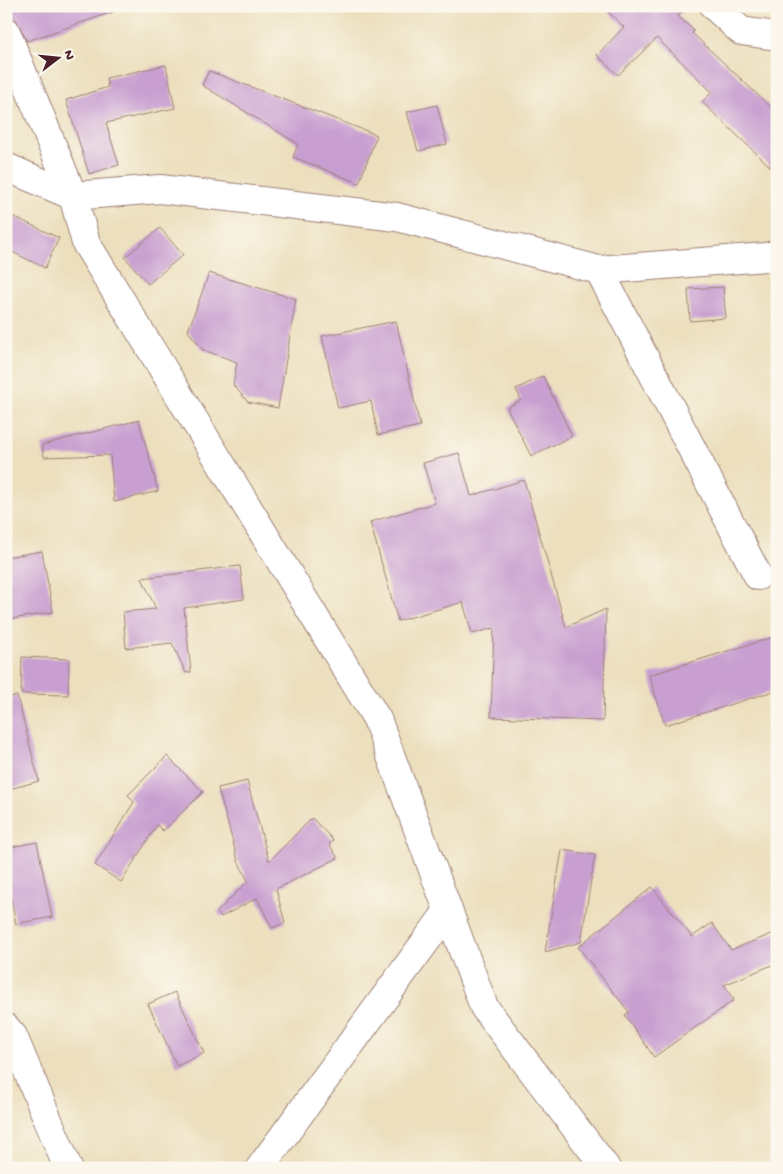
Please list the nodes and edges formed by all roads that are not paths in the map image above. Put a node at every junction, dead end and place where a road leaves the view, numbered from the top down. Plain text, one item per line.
1 (714, 6) edge
2 (6, 32) edge
3 (777, 36) edge
4 (6, 167) edge
5 (73, 196) junction
6 (777, 254) edge
7 (599, 270) junction
8 (758, 576) dead end
9 (448, 911) junction
10 (6, 1028) edge
11 (68, 1168) edge
12 (260, 1168) edge
13 (606, 1168) edge

1 - 3 street
2 - 5 street
4 - 5 street
5 - 7 street
5 - 9 street
6 - 7 street
7 - 8 street
9 - 12 street
9 - 13 street
10 - 11 street

